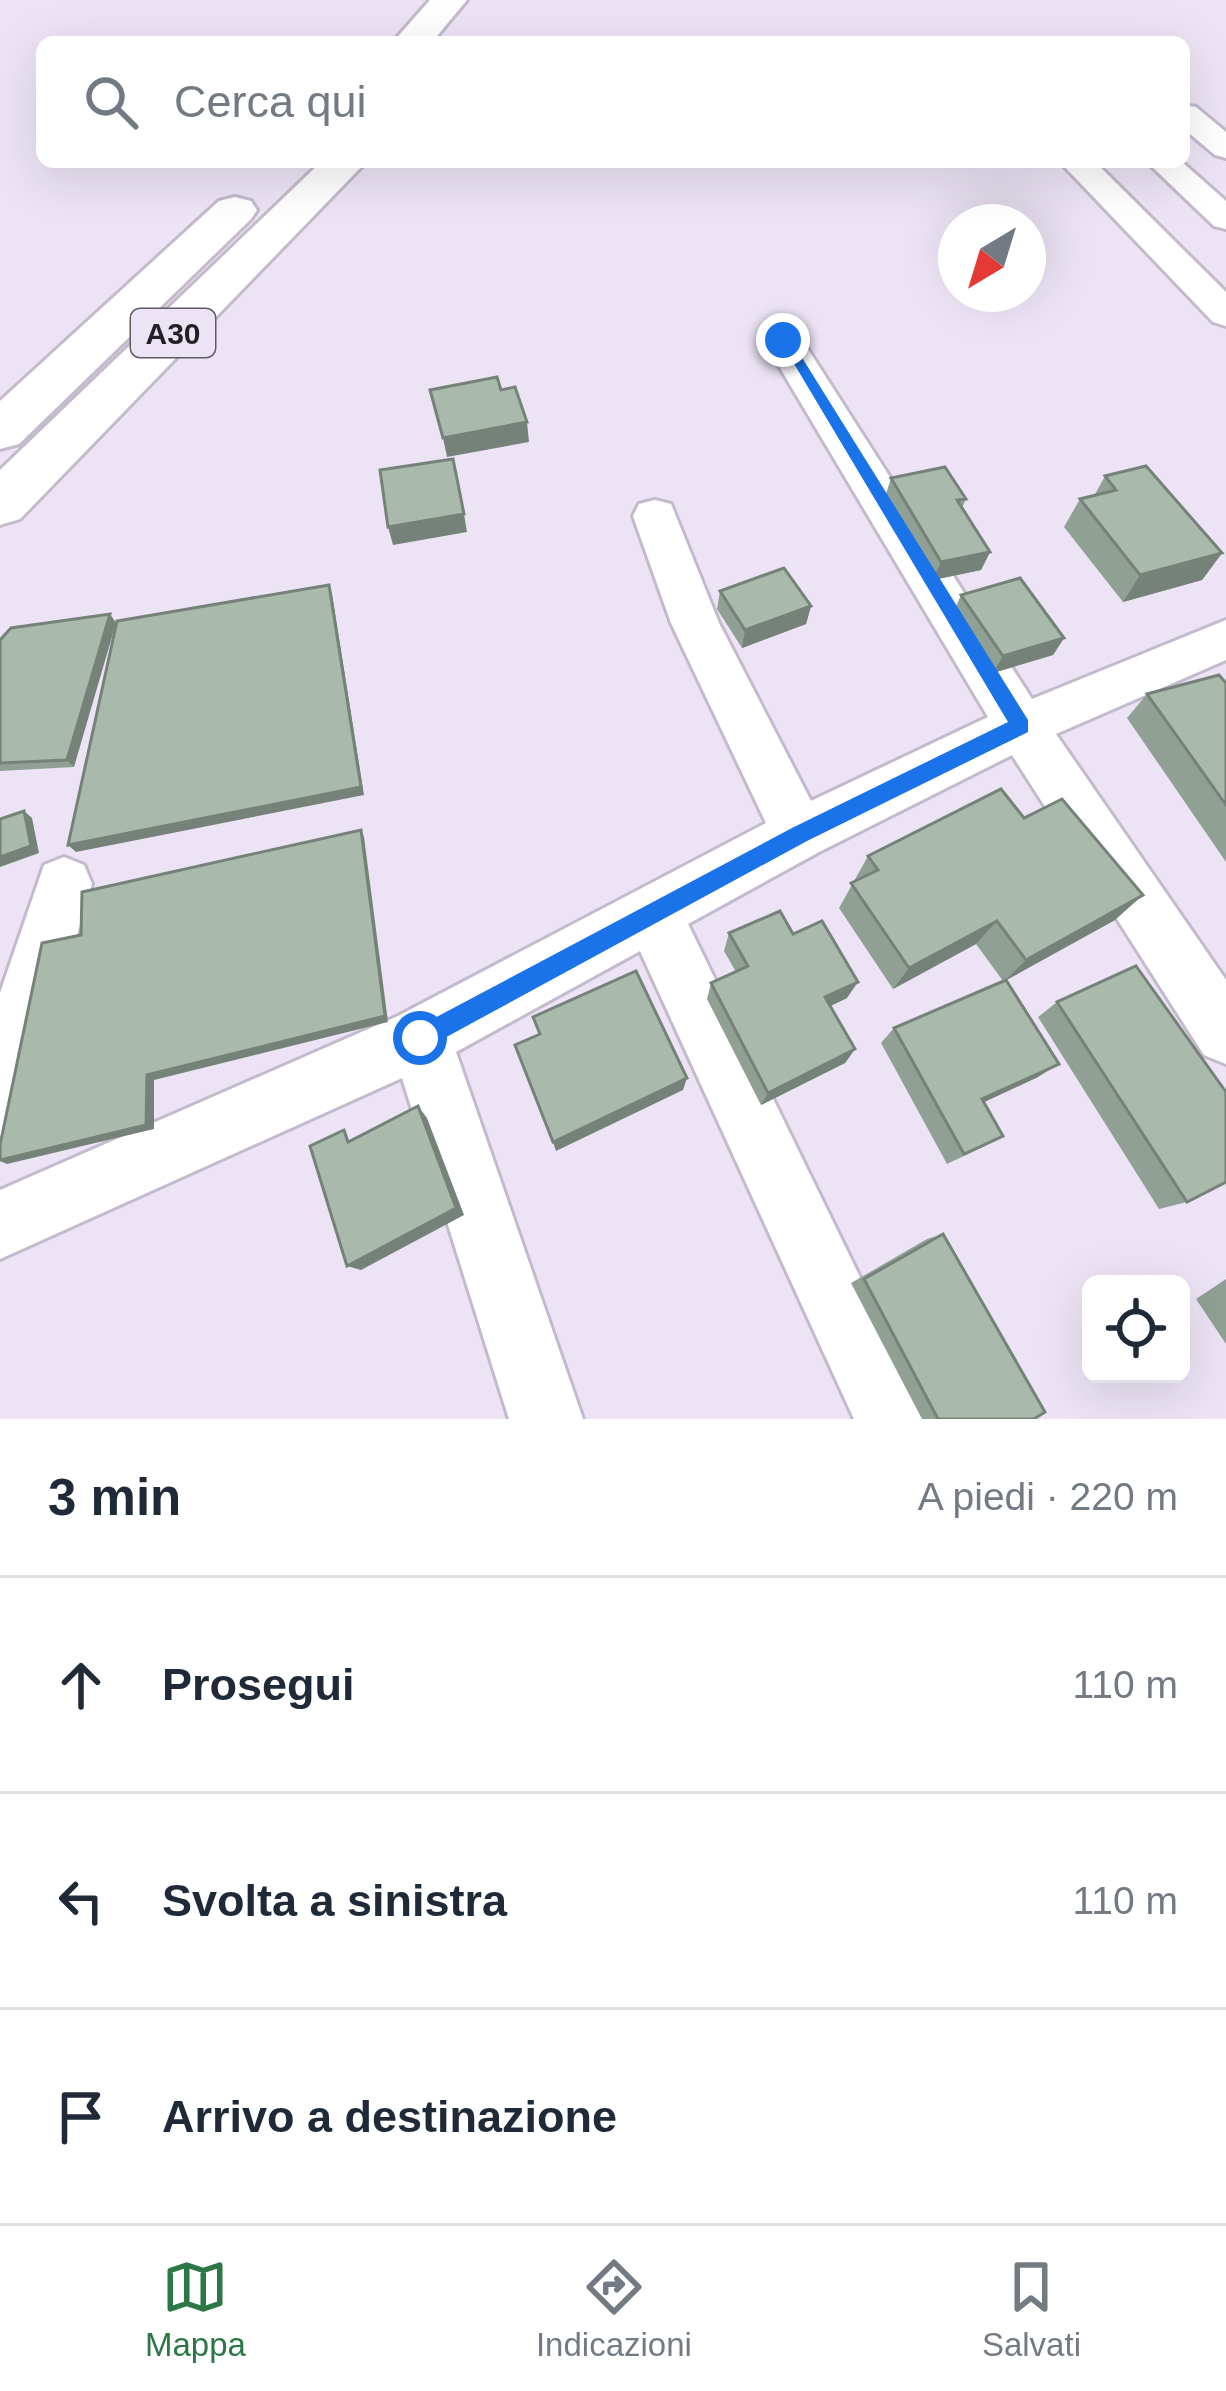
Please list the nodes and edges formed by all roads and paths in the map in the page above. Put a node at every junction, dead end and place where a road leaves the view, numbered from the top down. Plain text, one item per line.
1 (468, 14) edge
2 (424, 36) edge
3 (1226, 107) edge
4 (1190, 113) edge
5 (1190, 118) edge
6 (1226, 148) edge
7 (279, 168) edge
8 (339, 168) edge
9 (1082, 168) edge
10 (1170, 168) edge
11 (1226, 219) edge
12 (1226, 314) edge
13 (783, 340) dead end
14 (0, 431) edge
15 (0, 504) edge
16 (655, 516) dead end
17 (1226, 639) edge
18 (1021, 726) junction
19 (799, 834) junction
20 (64, 884) dead end
21 (652, 913) junction
22 (1226, 1034) edge
23 (420, 1038) junction
24 (0, 1123) edge
25 (0, 1225) edge
26 (545, 1419) edge
27 (892, 1419) edge

1 - 2 highway
3 - 4 street
5 - 6 street
7 - 14 highway, A30
8 - 15 highway, A30
9 - 12 street
10 - 11 street
13 - 18 street
16 - 19 street
17 - 18 street
18 - 19 street
18 - 22 street
19 - 21 street
20 - 24 street
21 - 23 street
21 - 27 street
23 - 25 street
23 - 26 street

